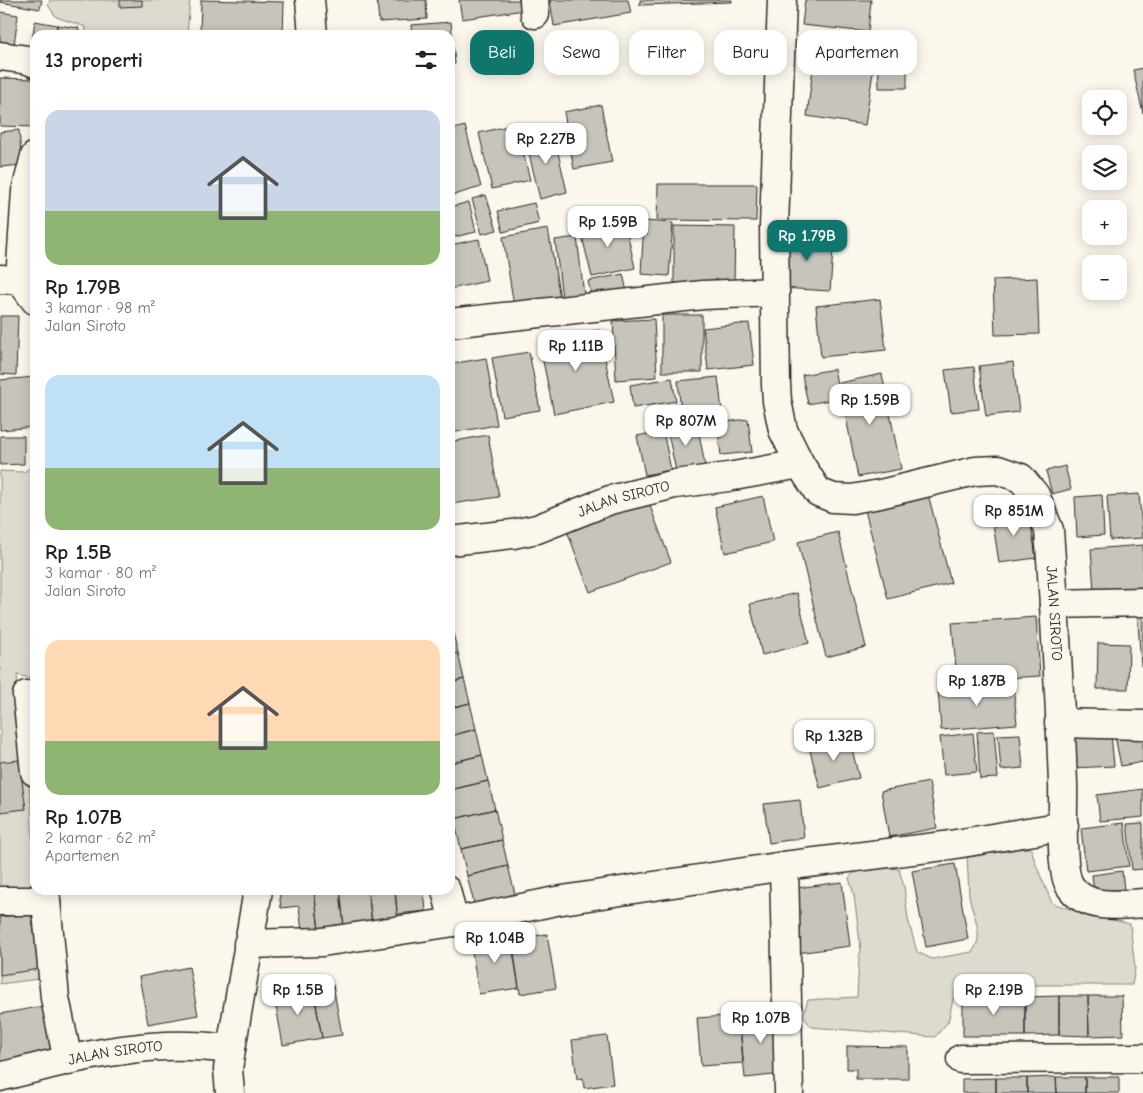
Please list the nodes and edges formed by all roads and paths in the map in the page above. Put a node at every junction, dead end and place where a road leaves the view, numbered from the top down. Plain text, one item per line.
1 (310, 0) edge
2 (782, 0) edge
3 (313, 30) edge
4 (0, 56) edge
5 (30, 61) edge
6 (30, 175) edge
7 (18, 286) edge
8 (775, 292) junction
9 (455, 322) edge
10 (800, 464) junction
11 (455, 540) edge
12 (1143, 602) edge
13 (1054, 604) junction
14 (27, 695) dead end
15 (1060, 723) junction
16 (30, 724) edge
17 (1143, 725) edge
18 (1064, 826) junction
19 (784, 866) junction
20 (257, 895) edge
21 (447, 895) edge
22 (46, 896) edge
23 (0, 900) edge
24 (1143, 903) edge
25 (454, 922) junction
26 (248, 944) junction
27 (231, 1049) junction
28 (961, 1058) dead end
29 (1143, 1058) edge
30 (68, 1061) junction
31 (0, 1077) edge
32 (230, 1093) edge
33 (789, 1093) edge

1 - 3 street
2 - 8 street, JALAN SIROTO
4 - 5 street
6 - 7 street
8 - 9 street
8 - 10 street, JALAN SIROTO
10 - 11 street, JALAN SIROTO
10 - 13 street, JALAN SIROTO
12 - 13 street
13 - 15 street, JALAN SIROTO
14 - 16 street
15 - 17 street
15 - 18 street, JALAN SIROTO
18 - 19 street
18 - 24 street, JALAN SIROTO
19 - 25 street
19 - 33 street
20 - 26 street
21 - 25 street
22 - 23 street
22 - 30 street
25 - 26 street
26 - 27 street
27 - 30 street, JALAN SIROTO
27 - 32 street
28 - 29 street
30 - 31 street, JALAN SIROTO

